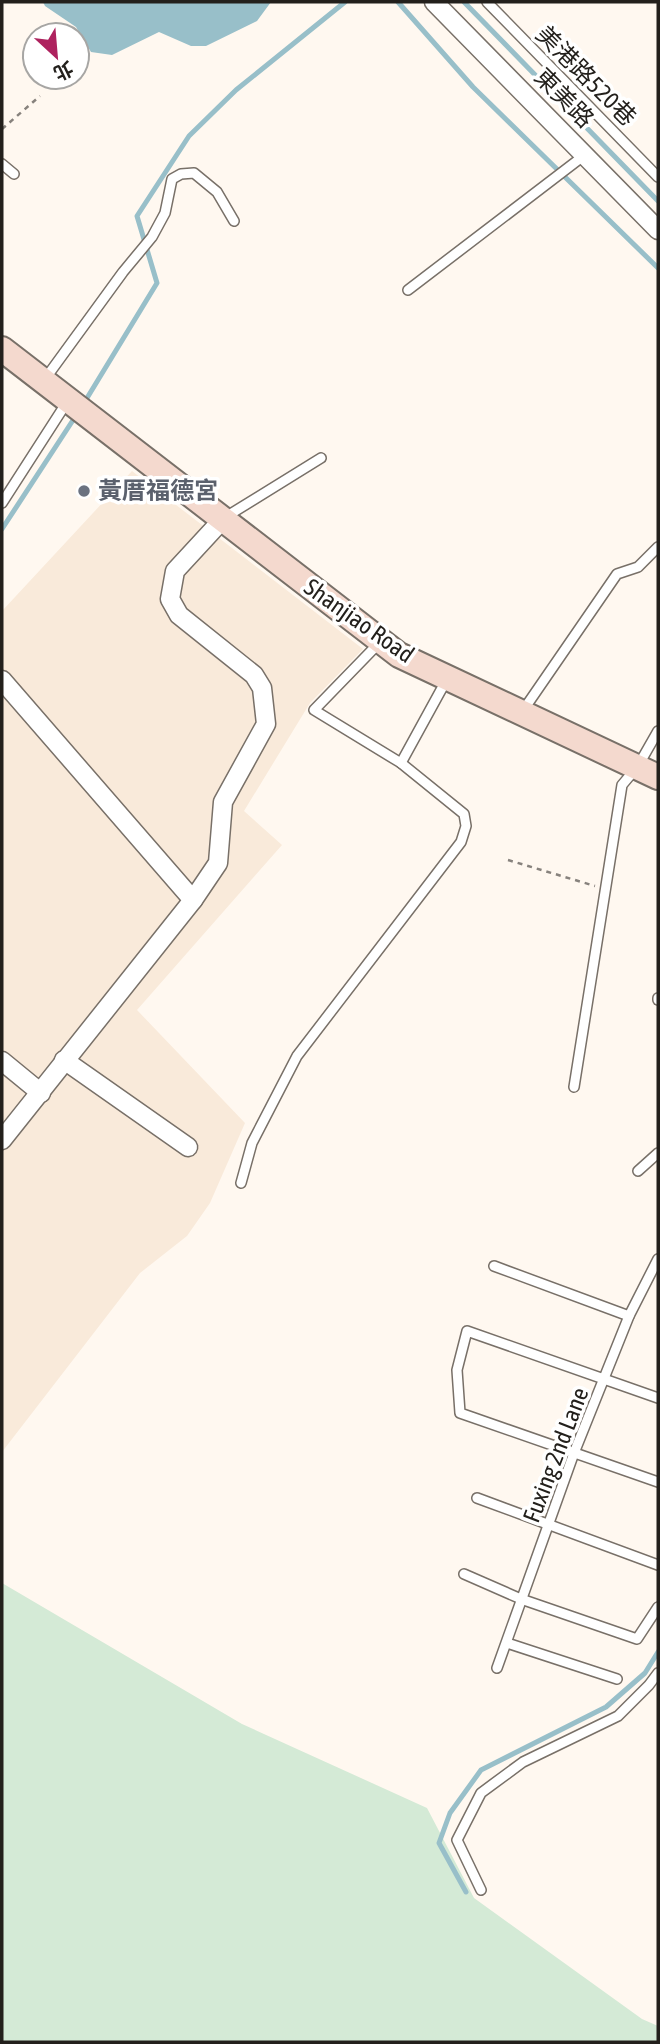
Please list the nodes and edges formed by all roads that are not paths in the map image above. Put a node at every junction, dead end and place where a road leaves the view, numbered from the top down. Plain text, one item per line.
1 (434, 2) edge
2 (487, 2) edge
3 (586, 154) junction
4 (2, 164) edge
5 (14, 174) dead end
6 (658, 177) edge
7 (234, 221) dead end
8 (658, 230) edge
9 (408, 290) dead end
10 (2, 349) edge
11 (43, 381) junction
12 (68, 400) junction
13 (321, 458) dead end
14 (2, 503) edge
15 (223, 519) junction
16 (658, 547) edge
17 (382, 641) junction
18 (448, 677) junction
19 (2, 680) edge
20 (522, 712) junction
21 (658, 731) edge
22 (401, 763) junction
23 (648, 771) edge
24 (193, 900) junction
25 (64, 1060) junction
26 (2, 1061) edge
27 (574, 1087) dead end
28 (41, 1093) junction
29 (2, 1140) edge
30 (188, 1146) dead end
31 (658, 1153) edge
32 (638, 1171) dead end
33 (241, 1183) dead end
34 (658, 1259) edge
35 (494, 1266) dead end
36 (629, 1316) junction
37 (604, 1381) junction
38 (658, 1398) edge
39 (574, 1453) junction
40 (658, 1482) edge
41 (477, 1498) dead end
42 (549, 1525) junction
43 (658, 1565) edge
44 (464, 1574) dead end
45 (521, 1599) junction
46 (658, 1607) edge
47 (508, 1643) junction
48 (497, 1668) dead end
49 (658, 1673) edge
50 (617, 1679) dead end
51 (481, 1889) dead end

1 - 3 street, 東美路
2 - 6 lane, 美港路520巷
3 - 8 street, 東美路
3 - 9 lane
4 - 5 lane
7 - 11 lane
10 - 11 main road
11 - 12 main road
12 - 14 lane
12 - 15 main road, Shanjiao Road
13 - 15 lane
15 - 17 main road, Shanjiao Road
15 - 24 street
16 - 20 lane
17 - 18 main road, Shanjiao Road
17 - 22 lane
18 - 20 main road, Shanjiao Road
18 - 22 lane
19 - 24 street
20 - 23 main road, Shanjiao Road
21 - 23 lane
22 - 33 lane
23 - 27 lane
24 - 25 street
25 - 28 street
25 - 30 street
26 - 28 street
28 - 29 street
31 - 32 lane
34 - 36 lane, Fuxing 2nd Lane
35 - 36 lane
36 - 37 lane, Fuxing 2nd Lane
37 - 38 lane
37 - 39 lane, Fuxing 2nd Lane
37 - 39 lane
39 - 40 lane
39 - 42 lane, Fuxing 2nd Lane
41 - 42 lane
42 - 43 lane
42 - 45 lane, Fuxing 2nd Lane
44 - 45 lane
45 - 46 lane
45 - 47 lane, Fuxing 2nd Lane
47 - 48 lane, Fuxing 2nd Lane
47 - 50 lane
49 - 51 lane

